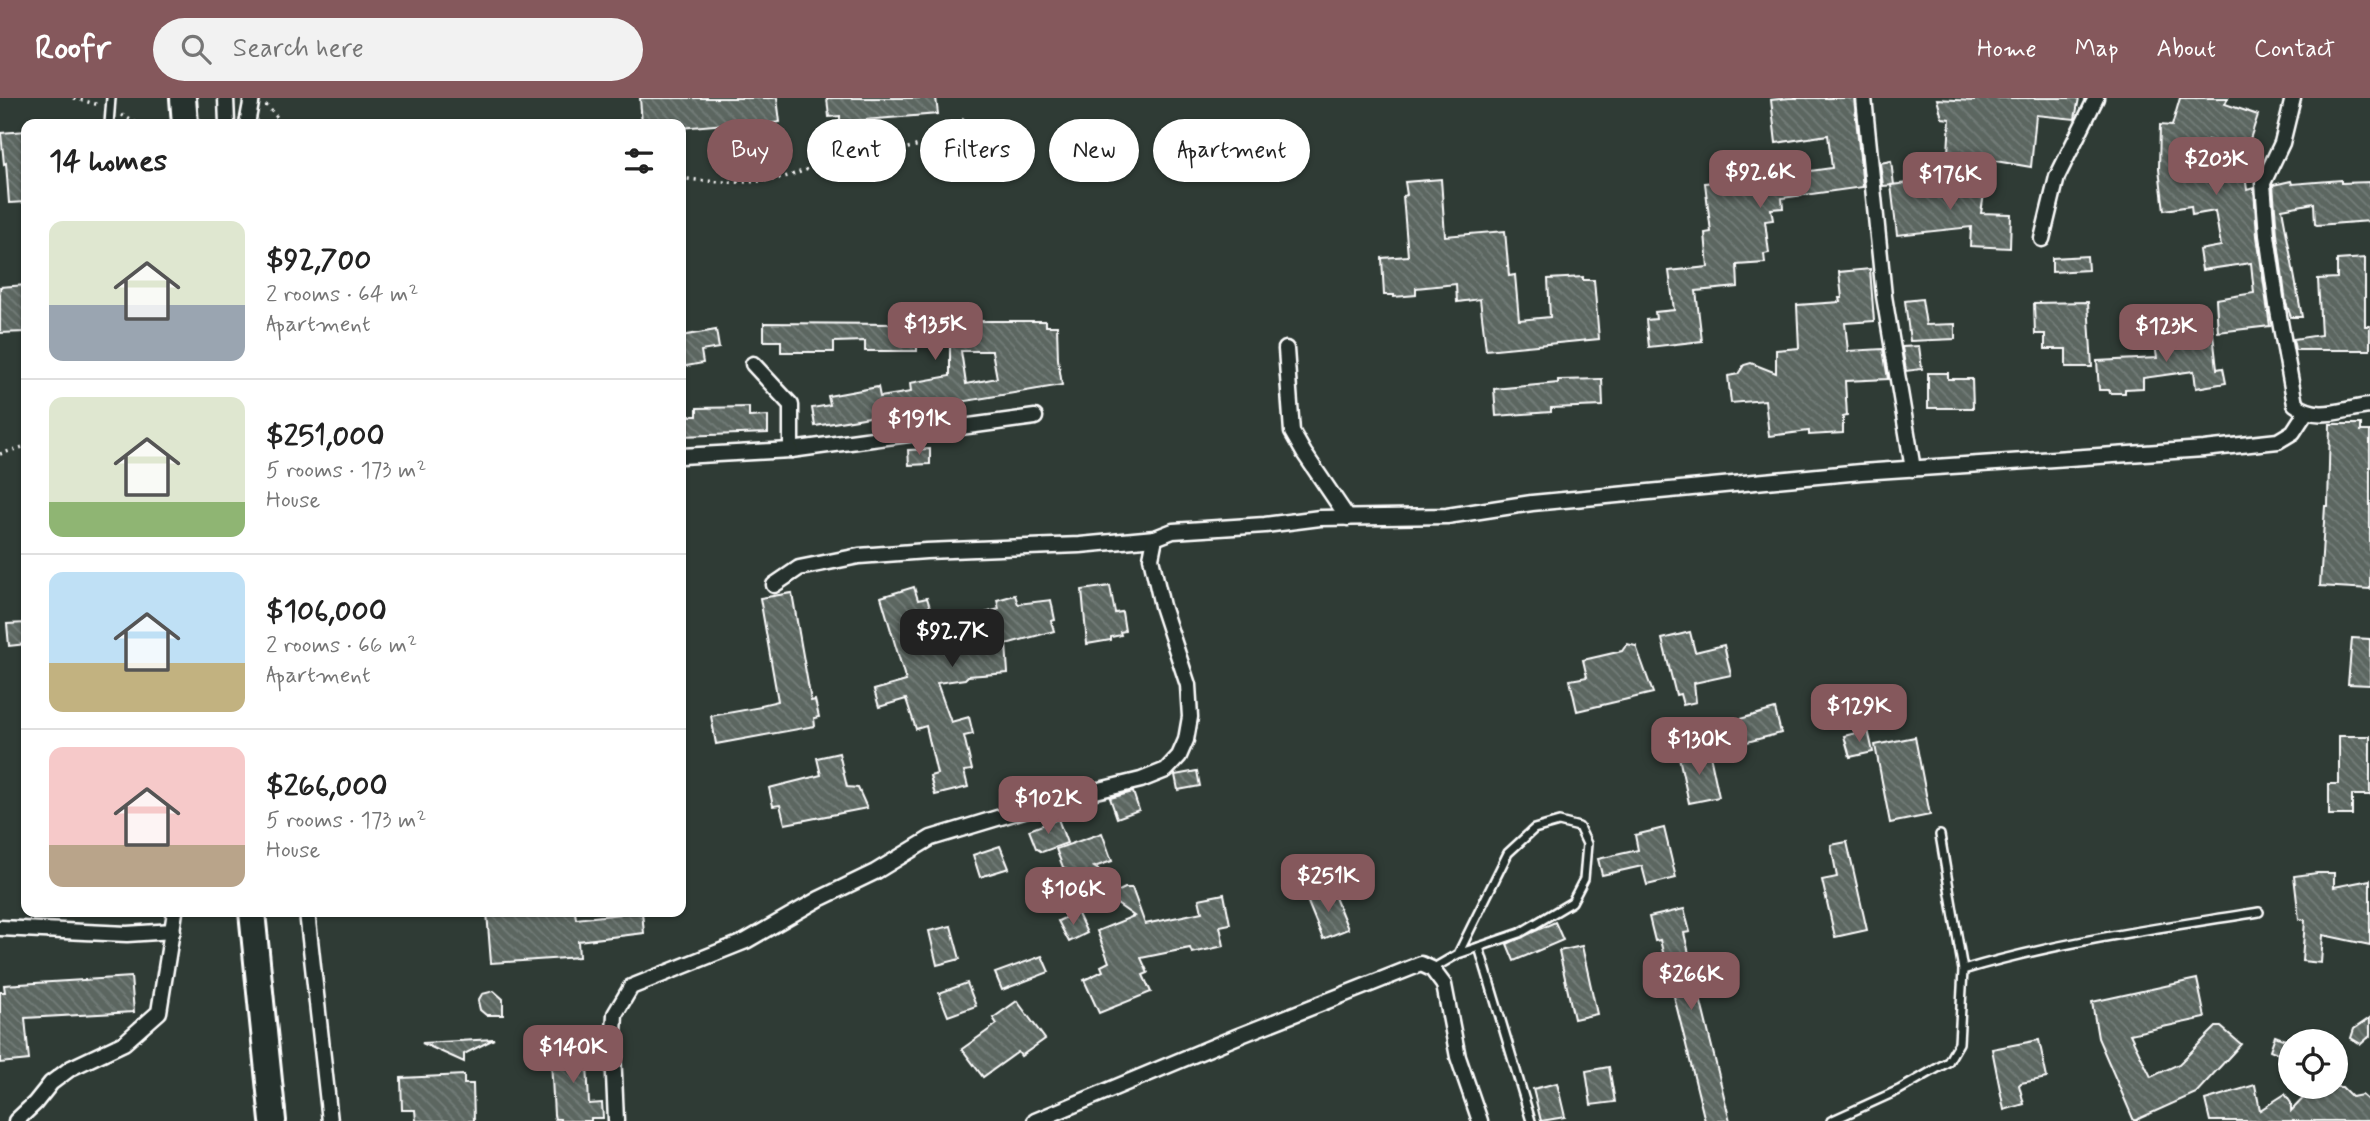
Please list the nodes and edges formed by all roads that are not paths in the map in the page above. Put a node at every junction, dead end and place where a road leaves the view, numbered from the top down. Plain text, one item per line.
1 (111, 98) edge
2 (183, 98) edge
3 (226, 98) edge
4 (252, 98) edge
5 (1864, 98) edge
6 (2096, 98) edge
7 (2292, 98) edge
8 (109, 119) edge
9 (185, 119) edge
10 (227, 119) edge
11 (248, 119) edge
12 (2042, 239) dead end
13 (1286, 349) dead end
14 (753, 364) dead end
15 (2370, 406) edge
16 (2306, 412) junction
17 (1035, 417) dead end
18 (791, 450) junction
19 (686, 456) edge
20 (1913, 469) junction
21 (1348, 518) junction
22 (1155, 538) junction
23 (774, 584) dead end
24 (1940, 835) dead end
25 (2259, 912) dead end
26 (174, 917) edge
27 (253, 917) edge
28 (308, 917) edge
29 (0, 928) edge
30 (173, 931) junction
31 (1479, 947) junction
32 (1458, 954) junction
33 (1432, 969) junction
34 (1963, 970) junction
35 (16, 1121) edge
36 (273, 1121) edge
37 (330, 1121) edge
38 (616, 1121) edge
39 (1035, 1121) edge
40 (1480, 1121) edge
41 (1531, 1121) edge
42 (1831, 1121) edge

1 - 8 lane
2 - 9 highway
3 - 10 street
4 - 11 street
5 - 20 street
6 - 12 street
7 - 16 street
13 - 21 street
14 - 18 street
15 - 16 street
16 - 20 street
17 - 18 street
18 - 19 street
20 - 21 street
21 - 22 street
22 - 23 street
22 - 38 street
24 - 34 lane
25 - 34 lane
26 - 30 street
27 - 36 highway
28 - 37 street
29 - 30 street
30 - 35 street
31 - 32 lane
31 - 32 lane
31 - 41 lane
32 - 33 lane
33 - 39 street
33 - 40 street
34 - 42 lane

